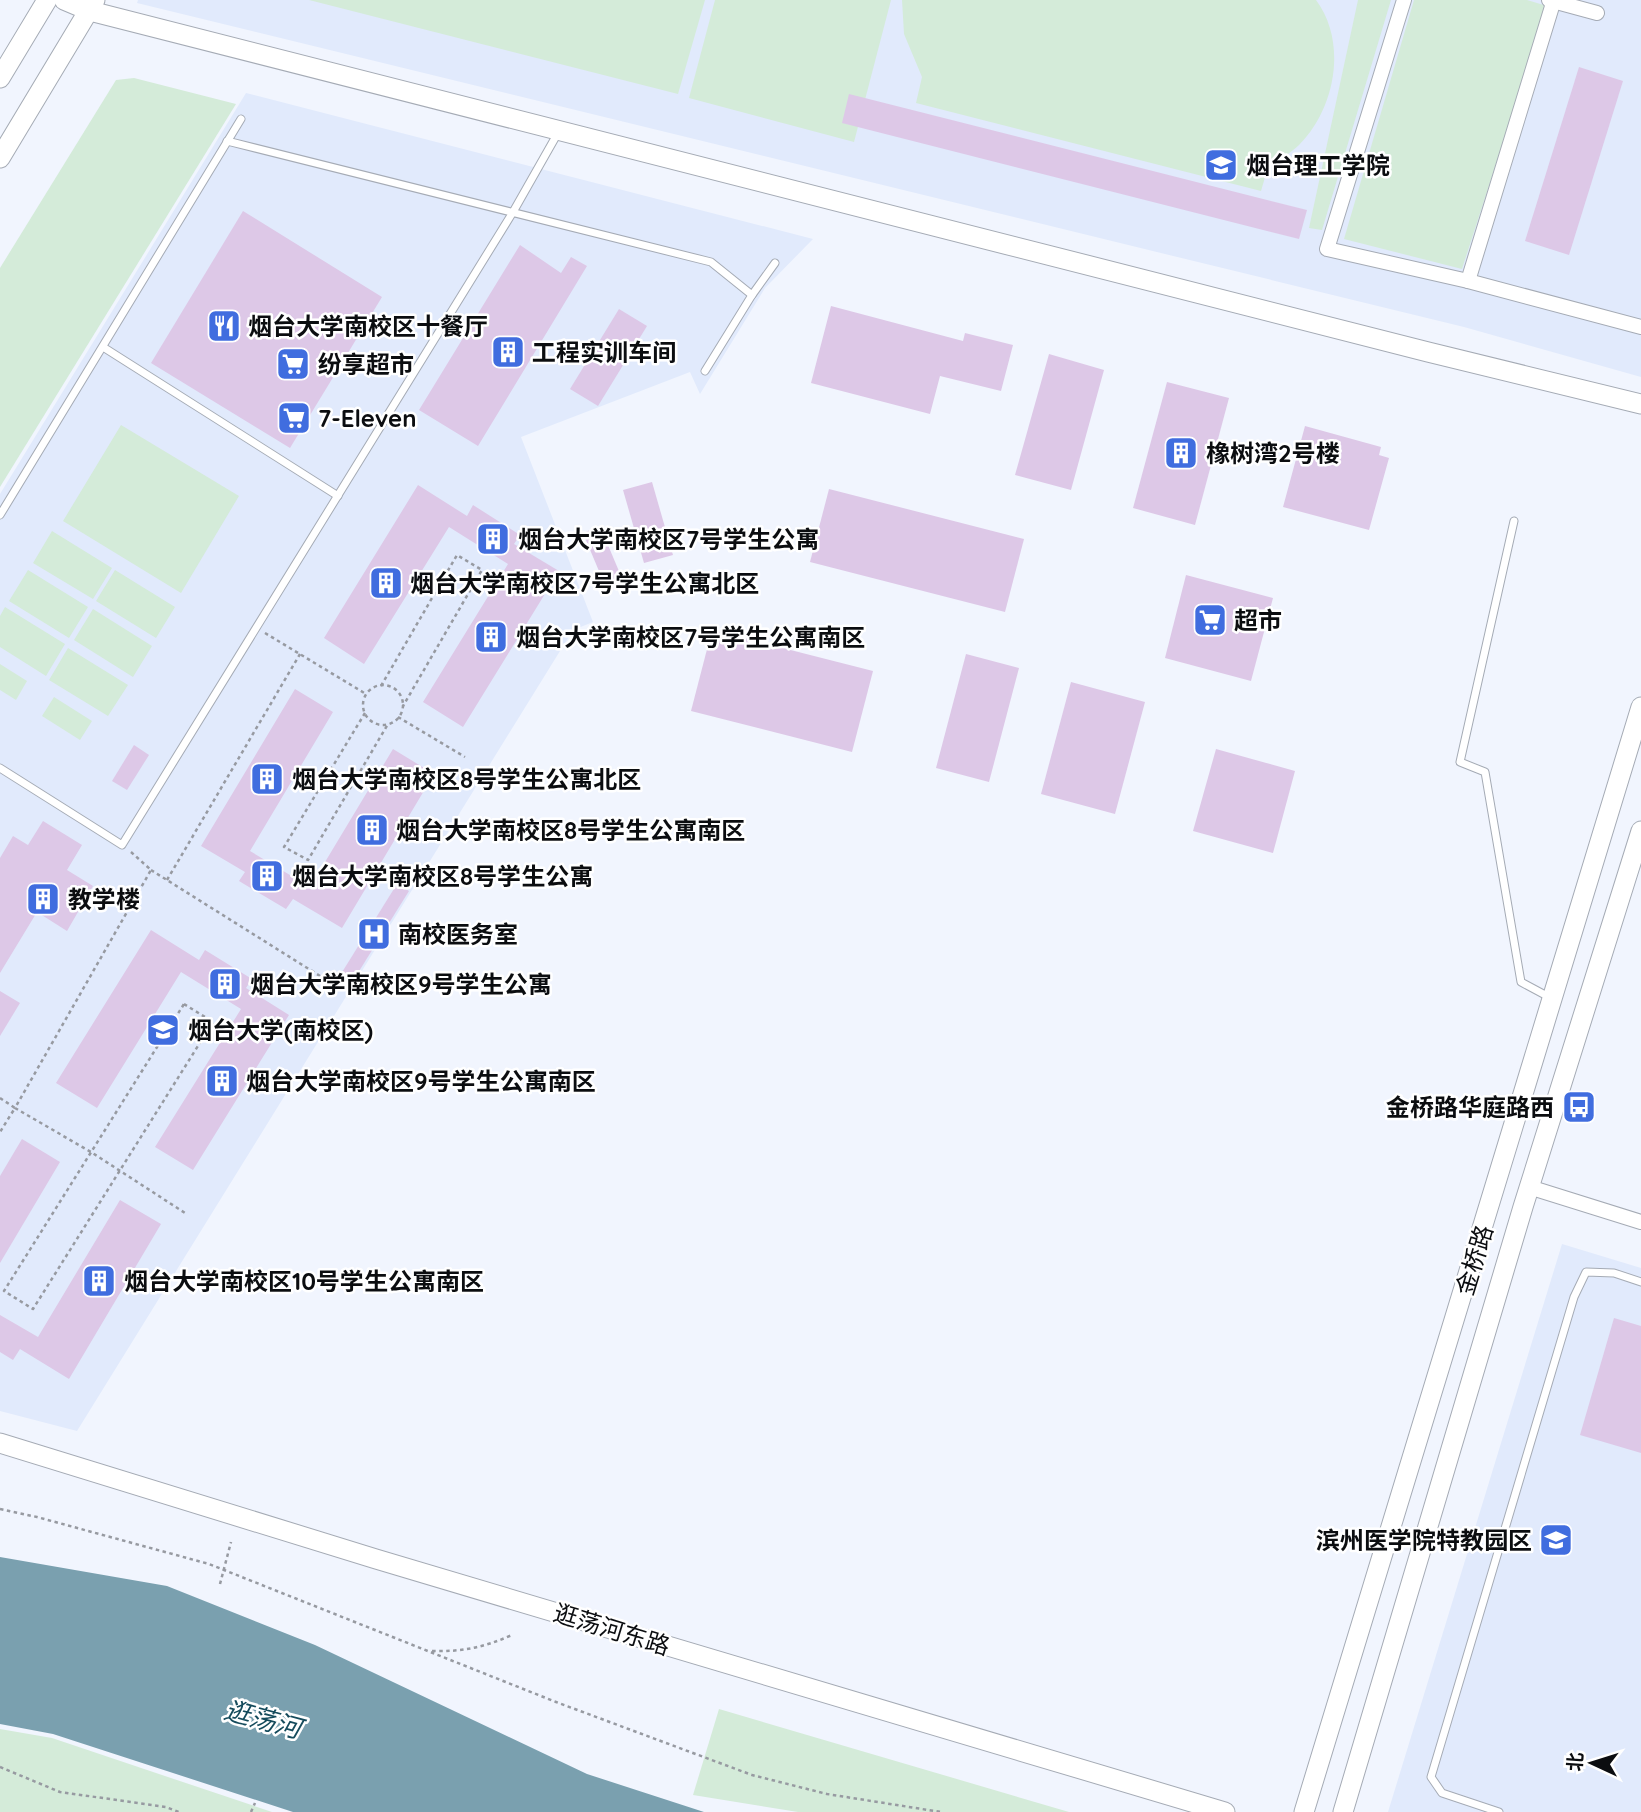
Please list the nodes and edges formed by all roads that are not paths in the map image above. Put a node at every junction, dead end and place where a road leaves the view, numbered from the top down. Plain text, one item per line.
1 (47, 0) edge
2 (64, 0) edge
3 (1404, 0) edge
4 (1551, 0) edge
5 (92, 5) edge
6 (1597, 13) dead end
7 (0, 78) edge
8 (241, 119) dead end
9 (559, 131) junction
10 (228, 141) junction
11 (0, 158) edge
12 (513, 212) junction
13 (775, 263) dead end
14 (1468, 281) junction
15 (752, 295) junction
16 (1641, 327) edge
17 (103, 348) junction
18 (705, 370) dead end
19 (1641, 404) edge
20 (338, 496) junction
21 (0, 515) edge
22 (1514, 521) dead end
23 (1641, 707) edge
24 (0, 768) edge
25 (1641, 831) edge
26 (1553, 999) junction
27 (1529, 1187) junction
28 (1641, 1222) edge
29 (1641, 1282) edge
30 (0, 1443) edge
31 (1225, 1812) edge
32 (1304, 1812) edge
33 (1343, 1812) edge
34 (1499, 1812) edge

1 - 7 street
2 - 5 street
3 - 14 street
4 - 6 street
4 - 14 street
5 - 9 street
5 - 11 street
8 - 10 lane
9 - 12 lane
9 - 19 street
10 - 12 lane
10 - 17 lane
12 - 15 lane
12 - 20 lane
13 - 15 lane
14 - 16 street
15 - 18 lane
17 - 20 lane
17 - 21 lane
20 - 24 lane
22 - 26 lane
23 - 26 street, 金桥路
25 - 27 street, 金桥路
26 - 32 street, 金桥路
27 - 28 street
27 - 33 street, 金桥路
29 - 34 lane
30 - 31 street, 逛荡河东路

